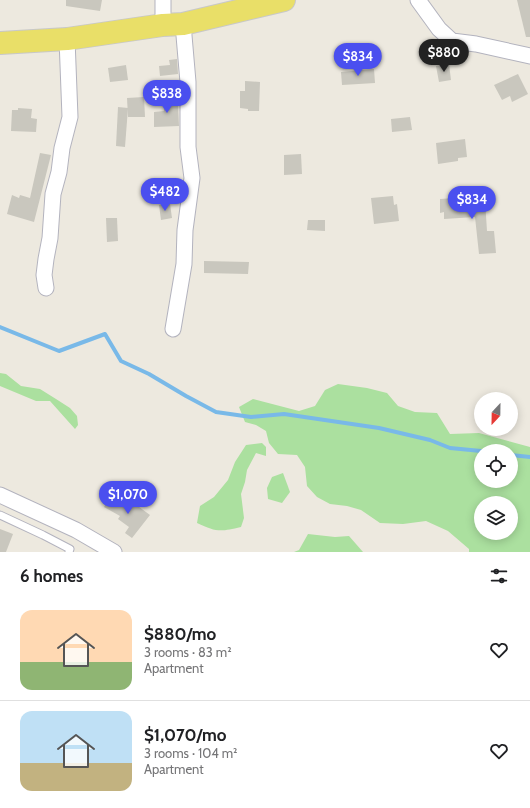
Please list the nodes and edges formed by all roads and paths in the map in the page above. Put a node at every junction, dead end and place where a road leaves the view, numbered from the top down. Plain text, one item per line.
1 (163, 0) edge
2 (284, 0) edge
3 (418, 0) edge
4 (173, 25) junction
5 (66, 39) junction
6 (0, 44) edge
7 (530, 56) edge
8 (46, 288) dead end
9 (173, 329) dead end
10 (0, 495) edge
11 (0, 515) edge
12 (69, 552) edge
13 (114, 552) edge

1 - 4 street
2 - 4 main road
3 - 7 street
4 - 5 main road
4 - 9 street
5 - 6 main road
5 - 8 street
10 - 13 street
11 - 12 lane

